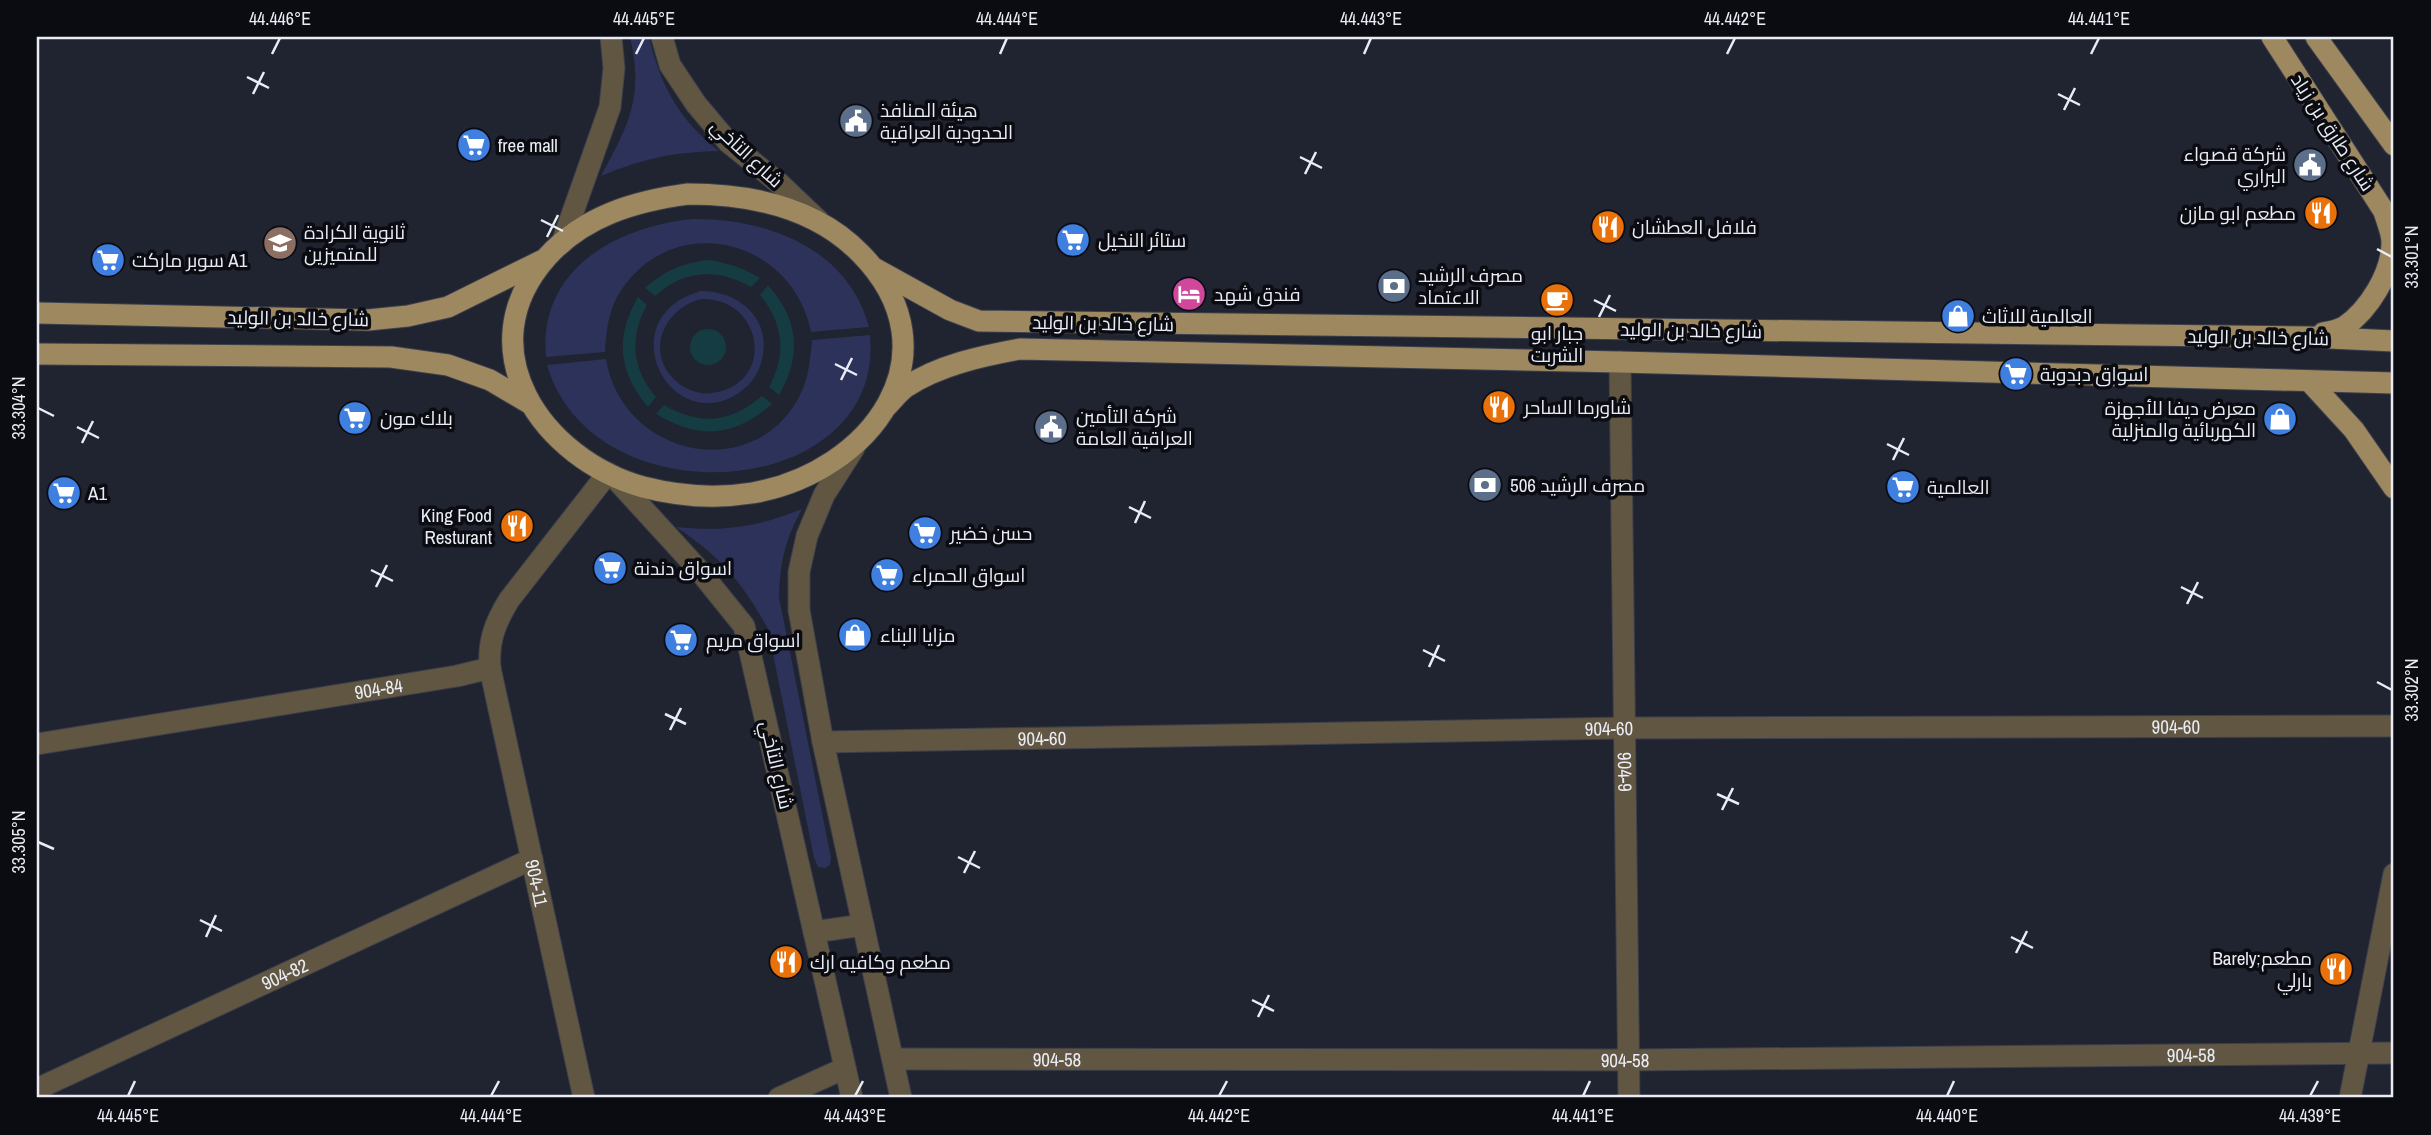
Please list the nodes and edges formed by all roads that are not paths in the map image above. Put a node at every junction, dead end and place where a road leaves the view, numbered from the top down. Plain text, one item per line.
1 (611, 37) edge
2 (662, 37) edge
3 (2265, 37) edge
4 (2272, 37) edge
5 (2316, 37) edge
6 (2394, 145) edge
7 (2391, 220) edge
8 (823, 225) junction
9 (562, 243) junction
10 (546, 258) junction
11 (874, 268) junction
12 (37, 313) edge
13 (2309, 337) junction
14 (2394, 341) edge
15 (37, 354) edge
16 (1620, 362) junction
17 (2309, 381) junction
18 (2394, 383) edge
19 (529, 404) junction
20 (887, 406) junction
21 (854, 448) junction
22 (610, 475) junction
23 (2394, 488) edge
24 (489, 668) junction
25 (2394, 726) edge
26 (1624, 728) junction
27 (823, 742) junction
28 (37, 744) edge
29 (532, 859) junction
30 (2394, 874) edge
31 (863, 925) junction
32 (814, 932) junction
33 (2358, 1052) junction
34 (2394, 1053) edge
35 (893, 1059) junction
36 (1629, 1060) junction
37 (845, 1068) junction
38 (37, 1088) edge
39 (584, 1098) edge
40 (779, 1098) edge
41 (852, 1098) edge
42 (901, 1098) edge
43 (1629, 1098) edge
44 (2350, 1098) edge

1 - 9 street
2 - 8 street, شارع التآخي
3 - 4 street
4 - 7 main road, شارع طارق بن زياد
5 - 6 main road, شارع طارق بن زياد
7 - 13 main road
8 - 9 main road
8 - 11 main road
9 - 10 main road
10 - 12 main road, شارع خالد بن الوليد
10 - 19 main road
11 - 13 main road, شارع خالد بن الوليد
11 - 20 main road
13 - 14 main road, شارع خالد بن الوليد
15 - 19 main road, شارع خالد بن الوليد
16 - 17 main road, شارع خالد بن الوليد
16 - 20 main road, شارع خالد بن الوليد
16 - 26 street, 904-9
17 - 18 main road, شارع خالد بن الوليد
17 - 23 main road
19 - 22 main road
20 - 21 main road
21 - 22 main road
21 - 27 street
22 - 24 street
22 - 32 street, شارع التآخي
24 - 28 street, 904-84
24 - 29 street, 904-11
25 - 26 street, 904-60
26 - 27 street, 904-60
26 - 36 street, 904-9
27 - 31 street
29 - 38 street, 904-82
29 - 39 street, 904-11
30 - 33 street
31 - 32 street
31 - 35 street
32 - 37 street, شارع التآخي
33 - 34 street, 904-58
33 - 36 street, 904-58
33 - 44 street
35 - 36 street, 904-58
35 - 42 street
36 - 43 street, 904-9
37 - 40 street
37 - 41 street, شارع التآخي

